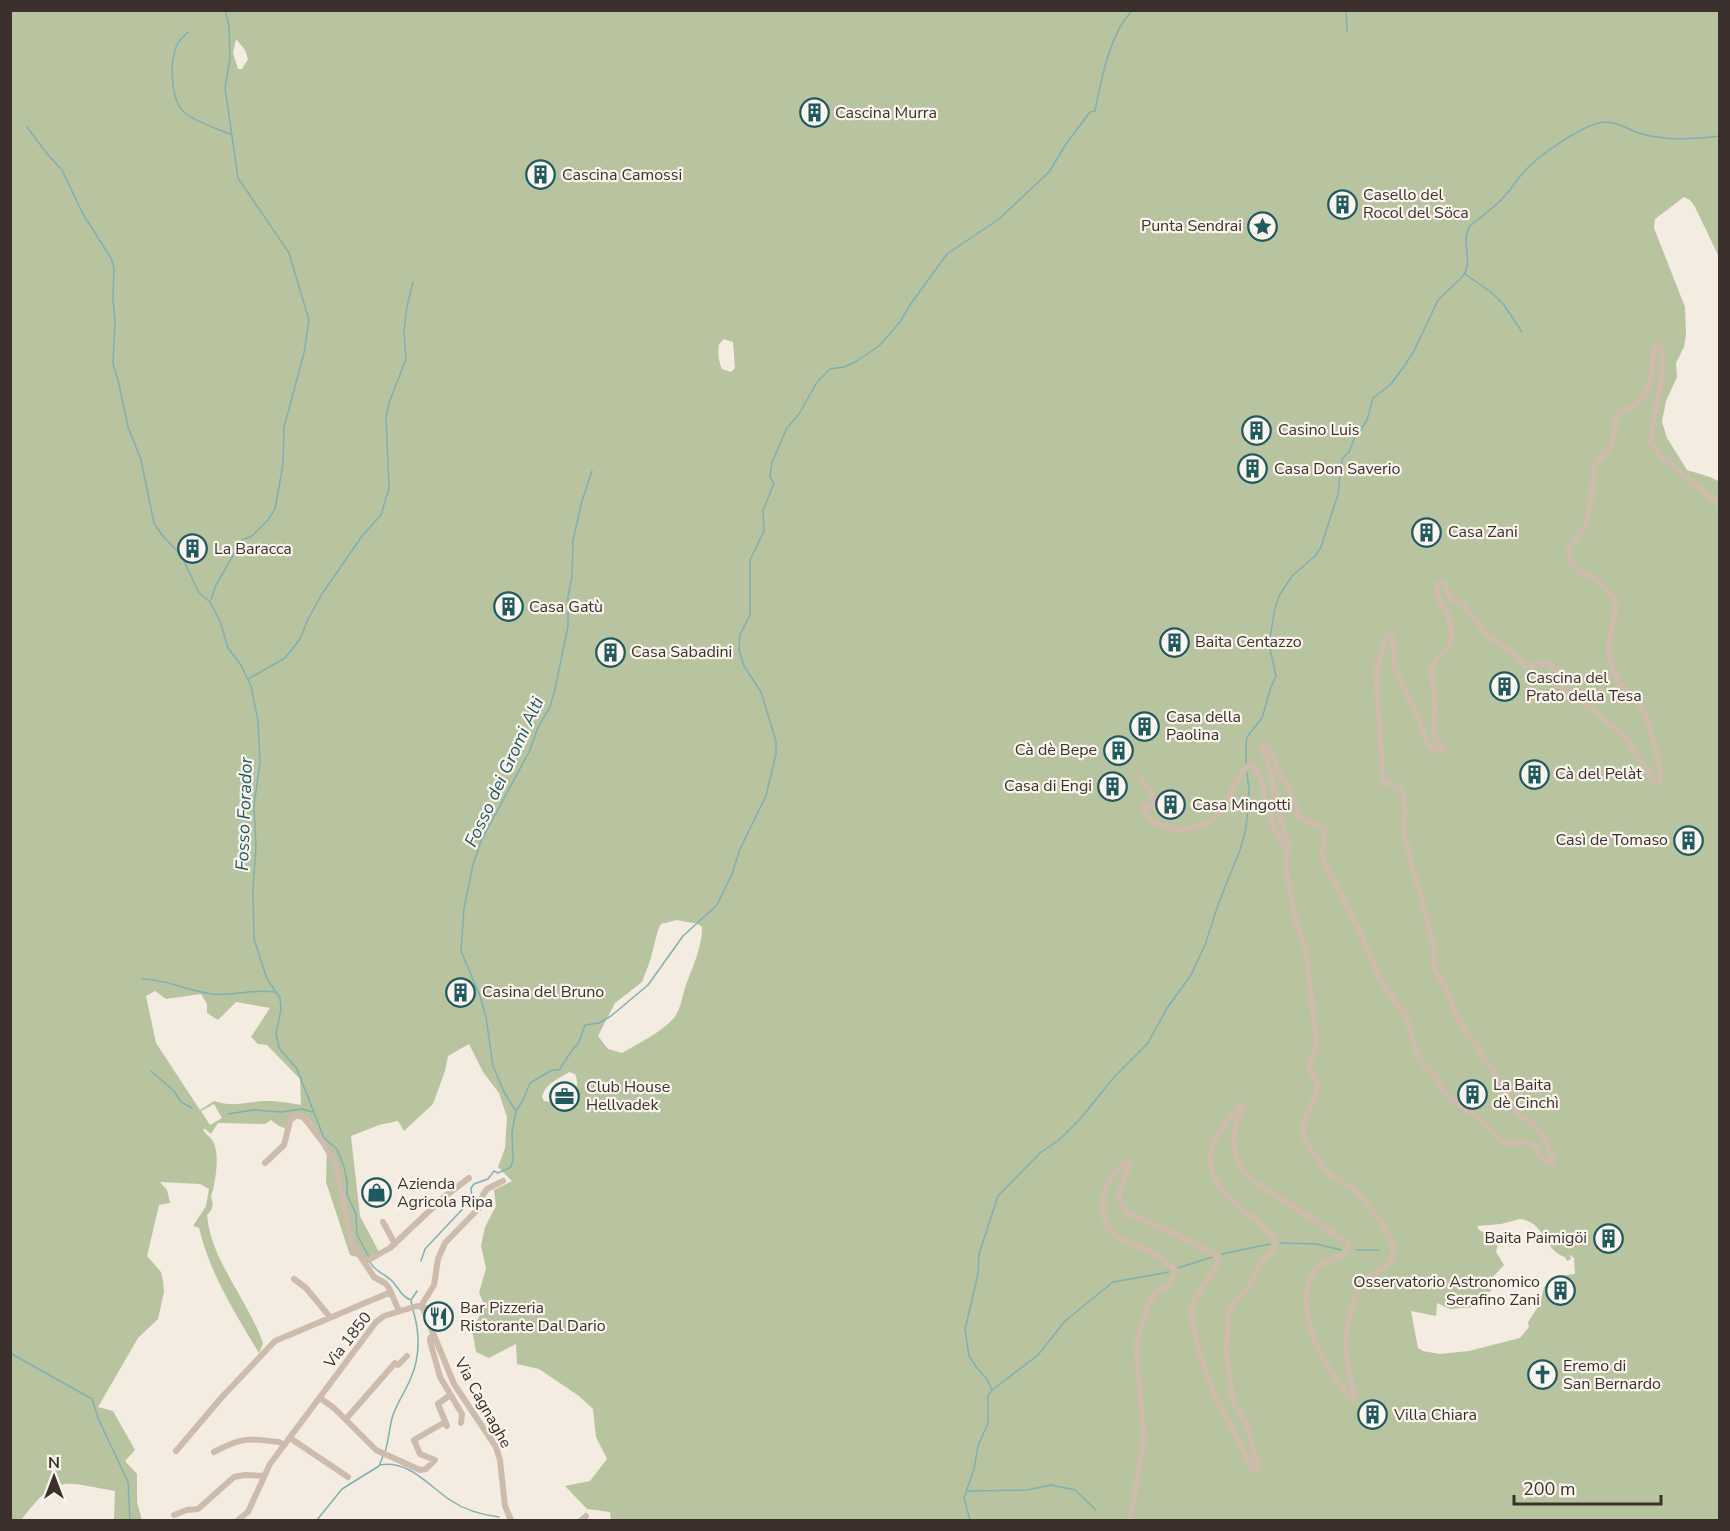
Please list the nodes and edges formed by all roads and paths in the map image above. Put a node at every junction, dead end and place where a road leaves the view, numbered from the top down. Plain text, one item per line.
1 (1719, 506) edge
2 (1140, 778) dead end
3 (1288, 852) junction
4 (1514, 1108) junction
5 (1525, 1110) dead end
6 (265, 1163) dead end
7 (469, 1178) dead end
8 (503, 1180) dead end
9 (383, 1222) dead end
10 (395, 1244) junction
11 (364, 1262) junction
12 (294, 1280) dead end
13 (391, 1292) junction
14 (419, 1306) junction
15 (402, 1310) junction
16 (435, 1310) dead end
17 (330, 1317) junction
18 (434, 1335) junction
19 (407, 1356) dead end
20 (450, 1395) junction
21 (320, 1398) junction
22 (346, 1419) junction
23 (461, 1423) dead end
24 (290, 1438) junction
25 (284, 1445) junction
26 (176, 1451) dead end
27 (214, 1452) dead end
28 (263, 1476) junction
29 (348, 1477) dead end
30 (174, 1515) dead end
31 (238, 1520) edge
32 (511, 1521) edge
33 (1130, 1521) edge

1 - 4 street
2 - 3 street
3 - 4 street
3 - 33 street
4 - 5 street
6 - 11 street
7 - 10 street
8 - 14 street
9 - 10 street
10 - 11 street
11 - 13 street
12 - 17 street
13 - 15 street
13 - 17 street
14 - 15 street, Via 1850
14 - 16 street
14 - 18 street, Via Cagnaghe
15 - 21 street, Via 1850
17 - 26 street
18 - 20 street, Via Cagnaghe
18 - 32 street, Via Cagnaghe
19 - 22 street
20 - 22 street
20 - 23 street, Via Cagnaghe
21 - 22 street
21 - 24 street, Via 1850
24 - 25 street, Via 1850
24 - 29 street
25 - 27 street
25 - 28 street, Via 1850
28 - 30 street
28 - 31 street, Via 1850

